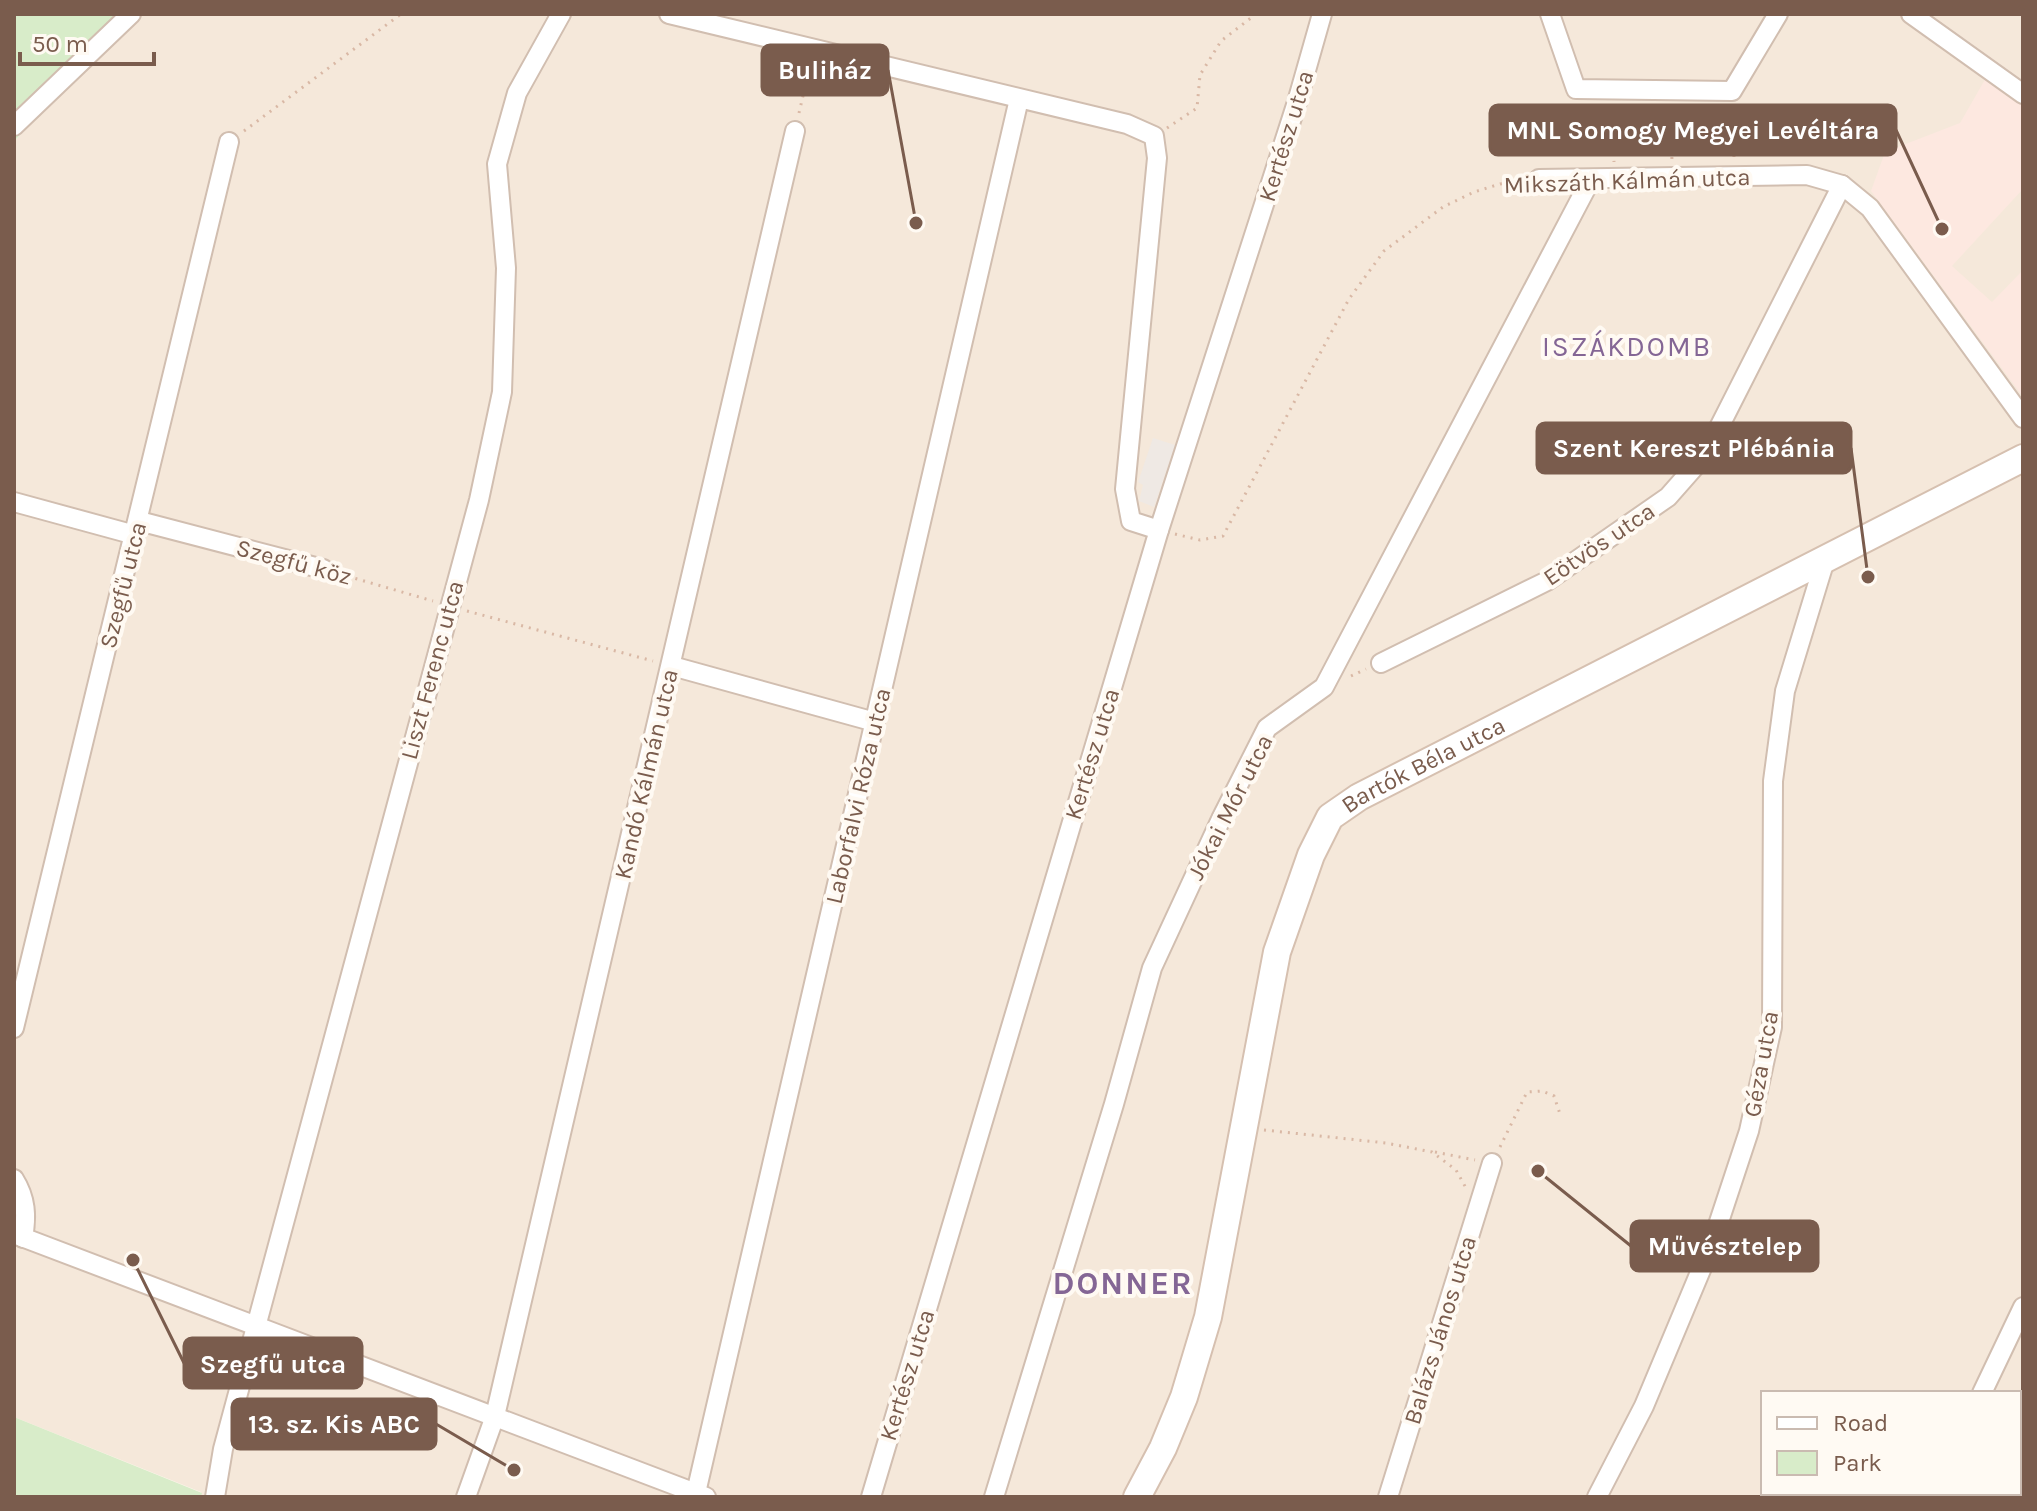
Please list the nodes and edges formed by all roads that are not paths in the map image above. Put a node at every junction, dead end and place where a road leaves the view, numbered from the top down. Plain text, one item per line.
1 (131, 14) edge
2 (561, 14) edge
3 (669, 14) edge
4 (1322, 14) edge
5 (1550, 14) edge
6 (1778, 14) edge
7 (1911, 14) edge
8 (2023, 94) edge
9 (1019, 99) junction
10 (14, 126) edge
11 (795, 131) road end
12 (229, 142) road end
13 (1539, 179) road end
14 (1591, 179) junction
15 (1842, 185) junction
16 (2023, 418) edge
17 (2023, 458) edge
18 (14, 502) edge
19 (137, 528) junction
20 (1159, 530) junction
21 (1825, 560) junction
22 (323, 569) road end
23 (1381, 663) dead end
24 (672, 666) junction
25 (875, 722) junction
26 (14, 1028) edge
27 (1492, 1163) road end
28 (14, 1179) edge
29 (18, 1236) edge
30 (2023, 1307) edge
31 (256, 1327) junction
32 (1983, 1391) edge
33 (495, 1416) junction
34 (699, 1496) edge
35 (215, 1497) edge
36 (466, 1497) edge
37 (871, 1497) edge
38 (994, 1497) edge
39 (1137, 1497) edge
40 (1388, 1497) edge
41 (1597, 1497) edge

1 - 10 street
2 - 31 street, Liszt Ferenc utca
3 - 9 street
4 - 20 street, Kertész utca
5 - 6 street
7 - 8 street
9 - 20 street
9 - 25 street, Laborfalvi Róza utca
11 - 24 street, Kandó Kálmán utca
12 - 19 street, Szegfű utca
13 - 14 street, Mikszáth Kálmán utca
14 - 15 street, Mikszáth Kálmán utca
14 - 38 street, Jókai Mór utca
15 - 16 street, Mikszáth Kálmán utca
15 - 23 street, Eötvös utca
17 - 21 street, Bartók Béla utca
18 - 19 street, Szegfű köz
19 - 22 street, Szegfű köz
19 - 26 street, Szegfű utca
20 - 37 street, Kertész utca
21 - 39 street, Bartók Béla utca
21 - 41 street, Géza utca
24 - 25 street
24 - 33 street, Kandó Kálmán utca
25 - 34 street, Laborfalvi Róza utca
27 - 40 street, Balázs János utca
28 - 29 street
29 - 31 street
30 - 32 street
31 - 33 street
31 - 35 street, Liszt Ferenc utca
33 - 34 street
33 - 36 street, Kandó Kálmán utca

